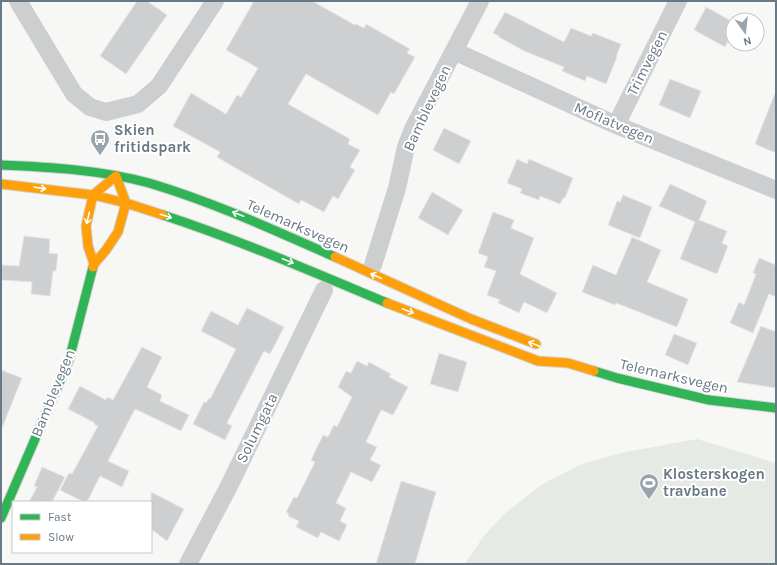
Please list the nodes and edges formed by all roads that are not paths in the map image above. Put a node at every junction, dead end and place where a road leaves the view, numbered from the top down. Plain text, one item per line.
1 (18, 1) edge
2 (215, 1) edge
3 (480, 1) edge
4 (678, 1) edge
5 (454, 52) junction
6 (616, 125) junction
7 (1, 165) edge
8 (116, 176) junction
9 (1, 184) edge
10 (776, 190) edge
11 (93, 195) junction
12 (126, 203) junction
13 (94, 264) junction
14 (373, 265) dead end
15 (324, 290) dead end
16 (542, 347) dead end
17 (555, 355) dead end
18 (568, 363) junction
19 (776, 408) edge
20 (1, 518) edge
21 (188, 564) edge

1 - 2 street
3 - 5 street, Bamblevegen
4 - 6 street, Trimvegen
5 - 6 street, Moflatvegen
5 - 14 street, Bamblevegen
6 - 10 street, Moflatvegen
7 - 8 main road, Telemarksvegen
8 - 11 main road
8 - 12 main road
16 -> 8 main road, Telemarksvegen
9 -> 11 main road, Telemarksvegen
11 - 12 main road, Telemarksvegen
11 -> 13 main road
12 - 13 main road, Bamblevegen
12 -> 18 main road, Telemarksvegen
13 - 20 main road, Bamblevegen
15 - 21 street, Solumgata
17 - 18 main road, Telemarksvegen
18 - 19 main road, Telemarksvegen

